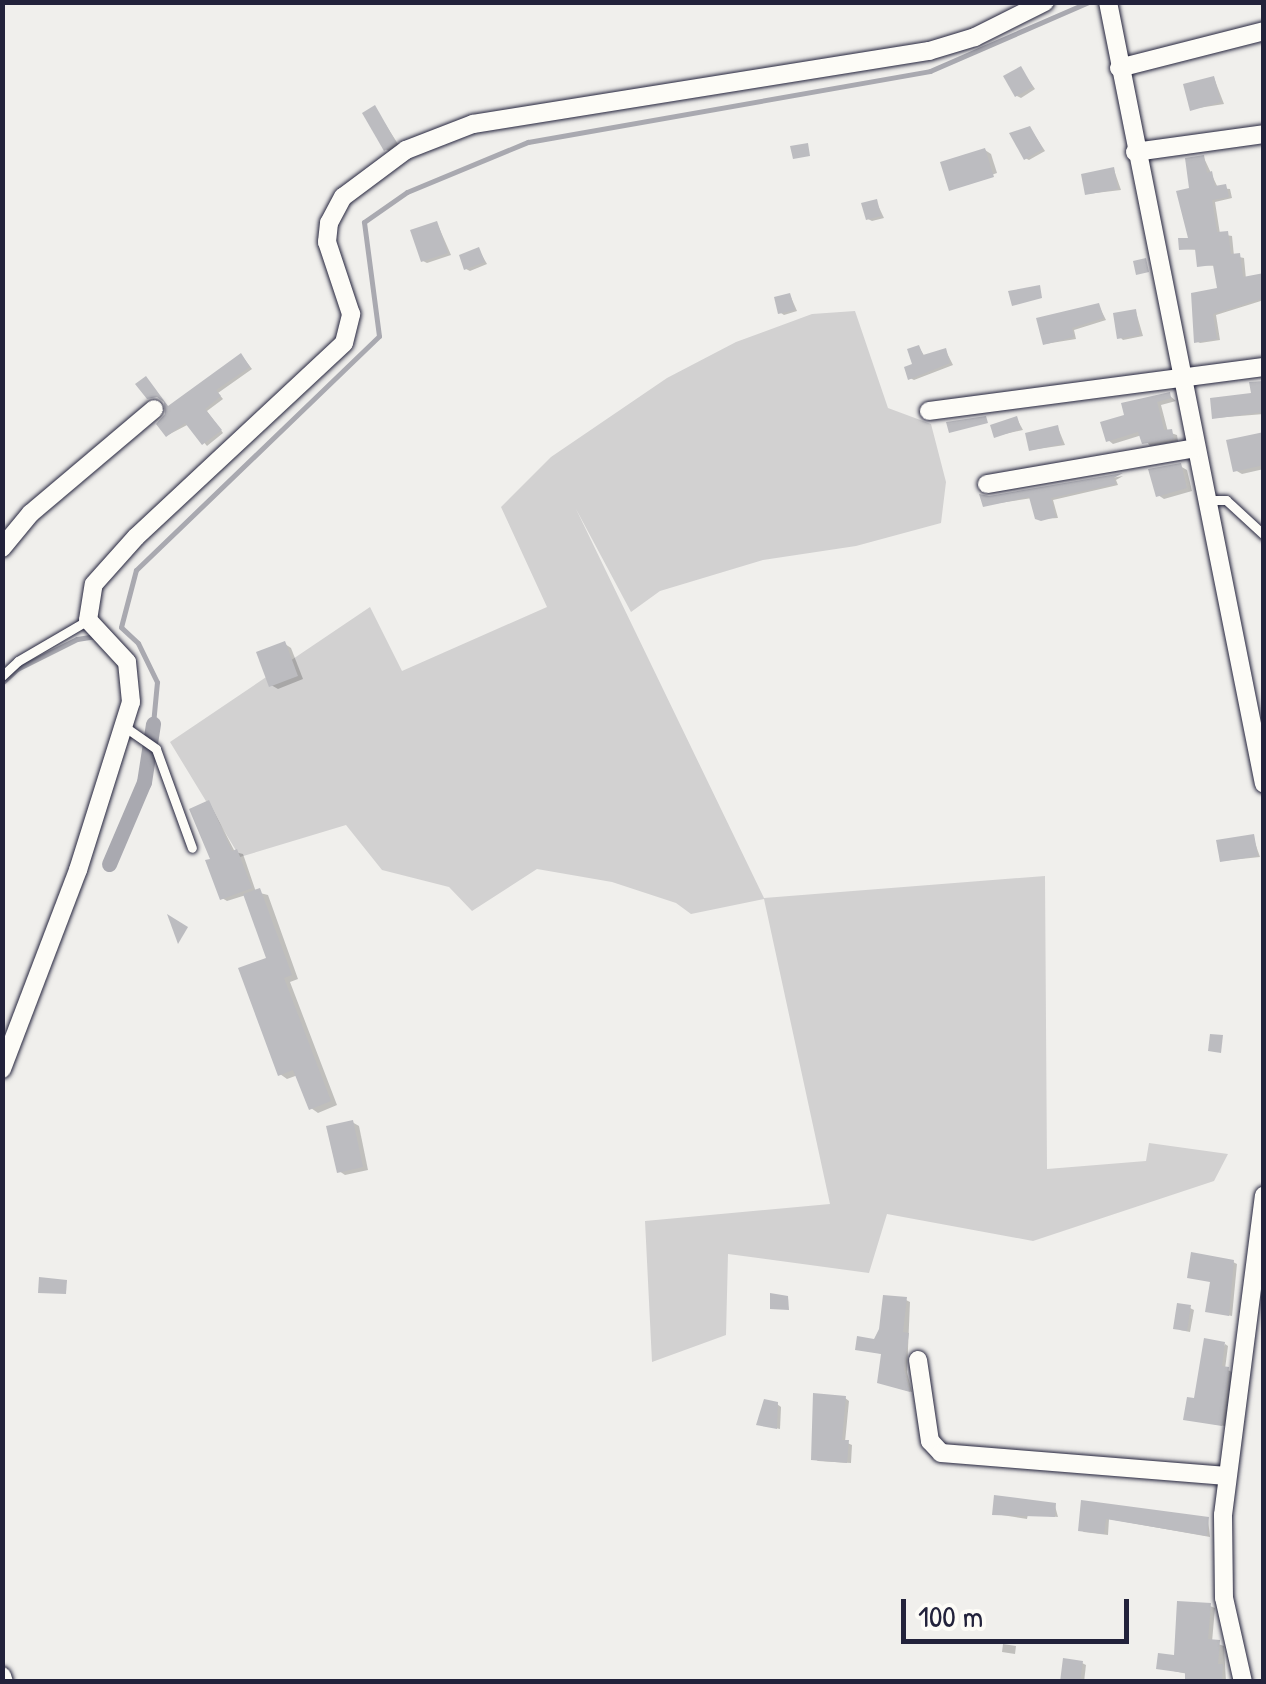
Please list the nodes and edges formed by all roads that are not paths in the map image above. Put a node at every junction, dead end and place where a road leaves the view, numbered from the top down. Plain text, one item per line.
1 (1045, 2) edge
2 (1110, 11) edge
3 (1264, 31) edge
4 (1119, 68) junction
5 (1264, 134) edge
6 (1135, 152) junction
7 (1264, 367) edge
8 (1180, 379) junction
9 (154, 409) dead end
10 (929, 411) dead end
11 (1196, 448) junction
12 (986, 484) dead end
13 (1207, 500) junction
14 (1264, 535) edge
15 (2, 548) edge
16 (93, 625) junction
17 (2, 676) edge
18 (129, 728) junction
19 (1264, 784) edge
20 (192, 848) dead end
21 (2, 1068) edge
22 (1264, 1196) edge
23 (918, 1360) dead end
24 (1227, 1476) junction
25 (1243, 1682) edge

1 - 16 street
2 - 4 street
3 - 4 street
4 - 6 street
5 - 6 street
6 - 8 street
7 - 8 street
8 - 10 street
8 - 11 street
9 - 15 street
11 - 12 street
11 - 13 street
13 - 14 lane
13 - 19 street
16 - 17 lane
16 - 18 street
18 - 20 lane
18 - 21 street
22 - 24 street
23 - 24 street
24 - 25 street

